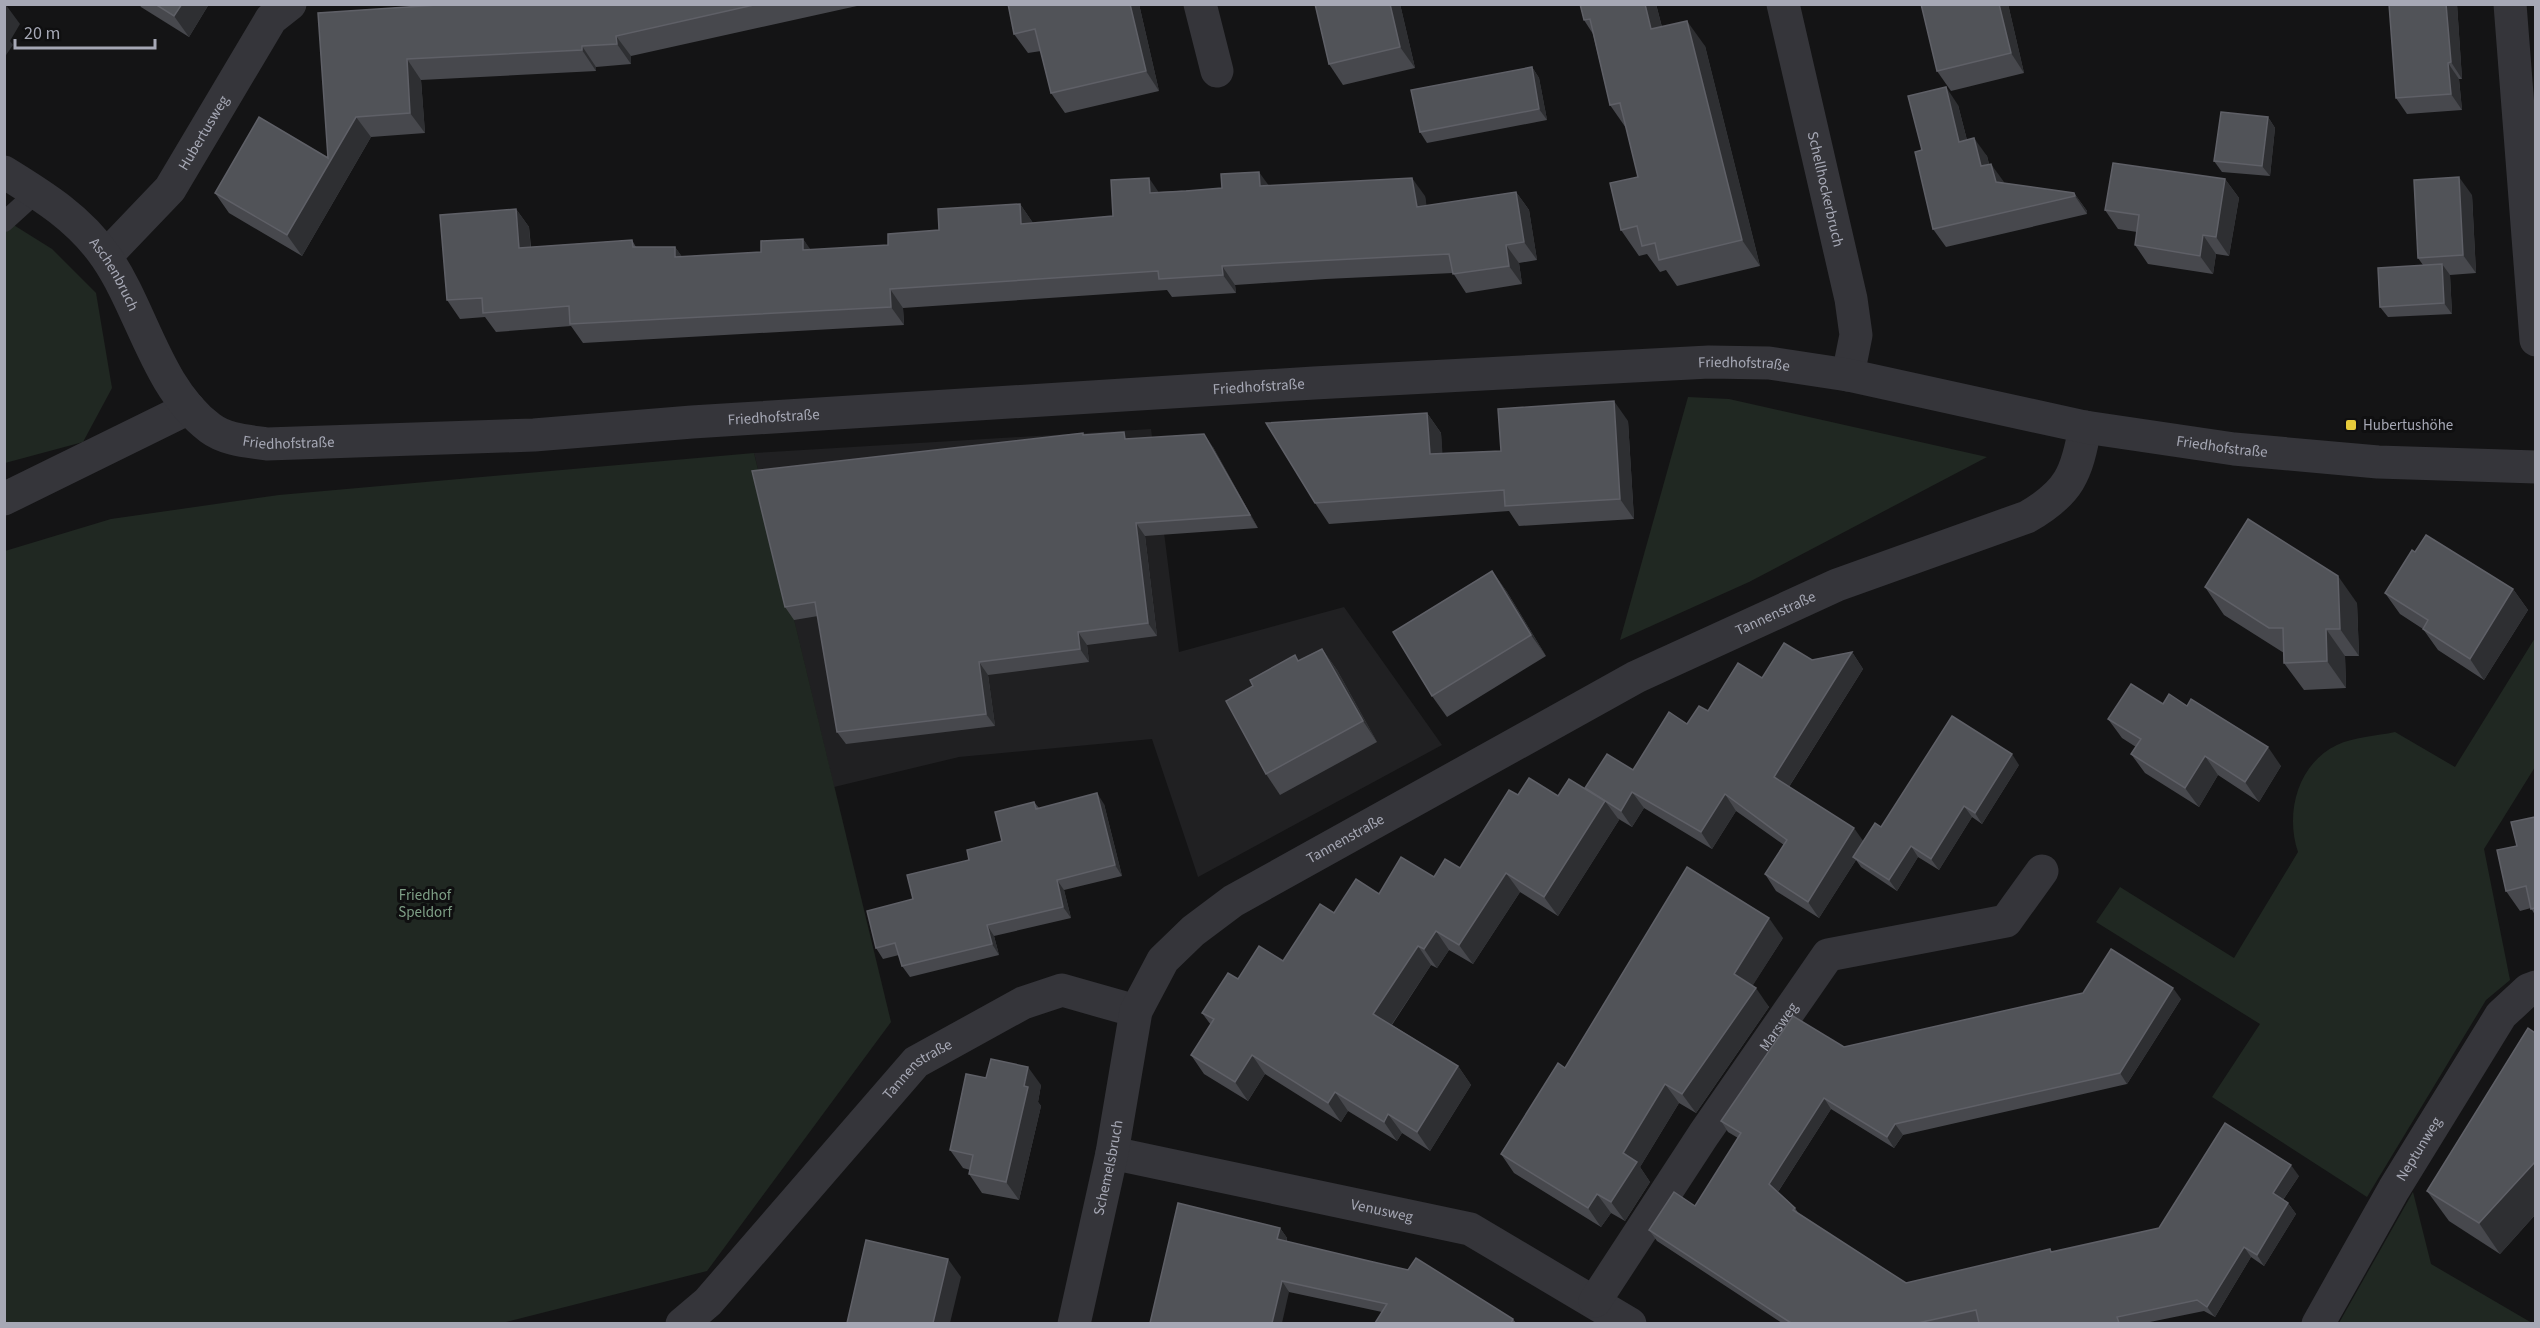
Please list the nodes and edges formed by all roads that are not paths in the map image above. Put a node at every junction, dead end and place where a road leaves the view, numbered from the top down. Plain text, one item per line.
1 (290, 4) edge
2 (1200, 4) edge
3 (1783, 4) edge
4 (2510, 4) edge
5 (1217, 71) dead end
6 (4, 172) edge
7 (37, 192) junction
8 (4, 222) edge
9 (106, 256) junction
10 (2535, 340) edge
11 (1848, 375) junction
12 (189, 408) junction
13 (2085, 427) junction
14 (2535, 467) edge
15 (7, 494) edge
16 (2042, 871) dead end
17 (2535, 987) edge
18 (1137, 1011) junction
19 (1112, 1153) junction
20 (1595, 1301) junction
21 (682, 1323) edge
22 (1074, 1323) edge
23 (1630, 1323) edge
24 (2318, 1323) edge

1 - 9 street, Hubertusweg
2 - 5 street
3 - 11 street, Schellhockerbruch
4 - 10 street
6 - 7 street, Aschenbruch
7 - 8 lane
7 - 9 street, Aschenbruch
9 - 12 street, Aschenbruch
11 - 12 street, Friedhofstraße
11 - 13 street, Friedhofstraße
12 - 15 street
13 - 14 street, Friedhofstraße
13 - 18 street, Tannenstraße
16 - 20 street, Marsweg
17 - 24 street, Neptunweg
18 - 19 street, Schemelsbruch
18 - 21 street, Tannenstraße
19 - 20 street, Venusweg
19 - 22 street, Schemelsbruch
20 - 23 street, Venusweg

